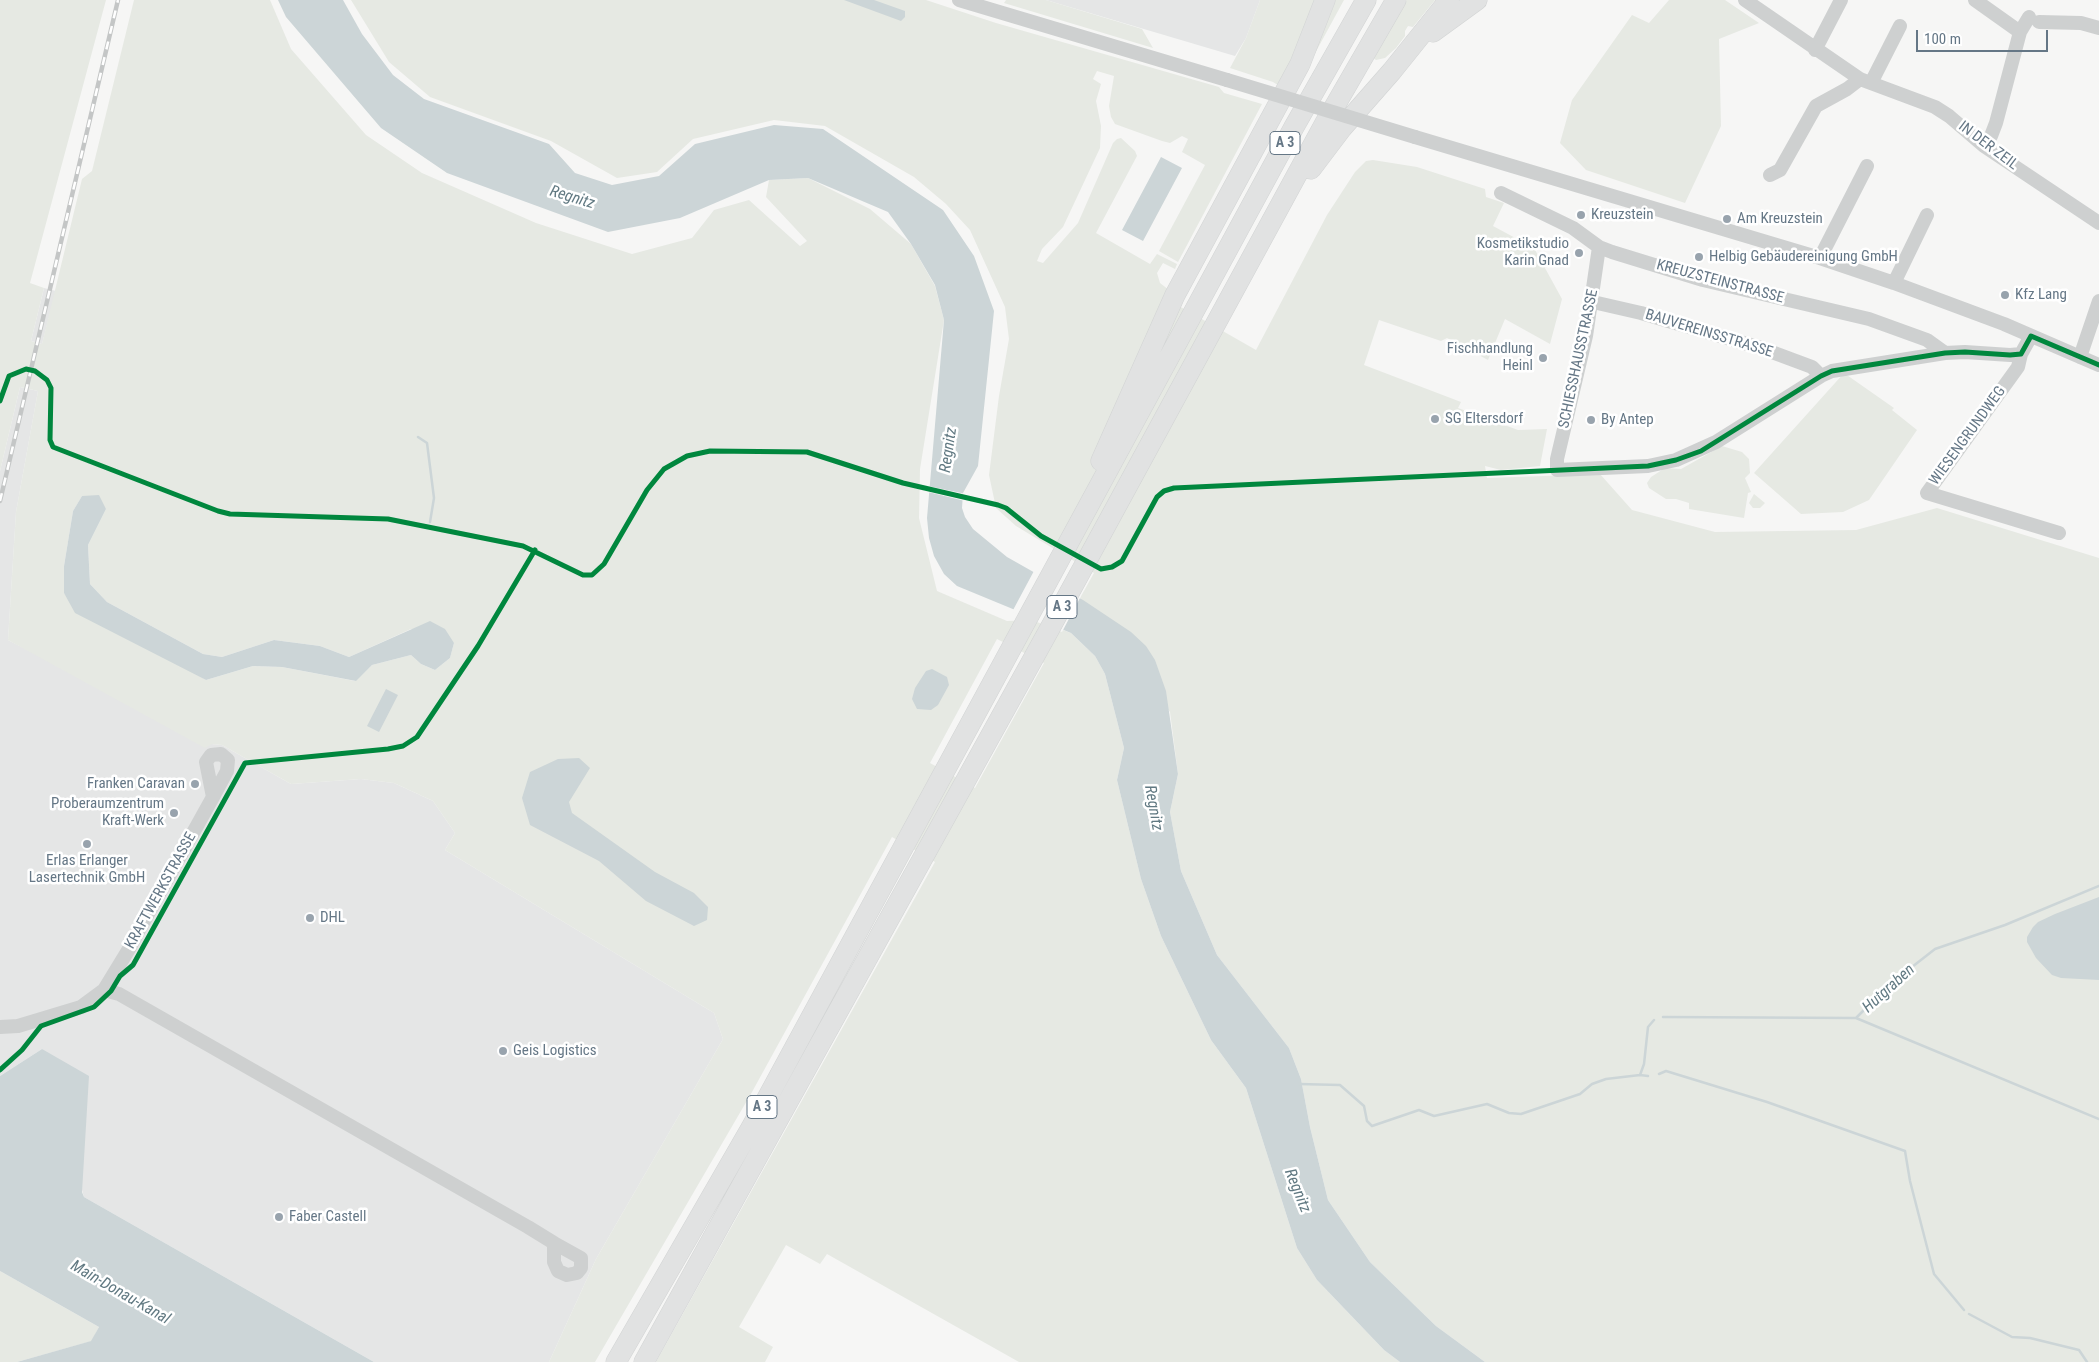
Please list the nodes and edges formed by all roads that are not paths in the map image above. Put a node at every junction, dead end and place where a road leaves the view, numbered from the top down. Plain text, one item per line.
1 (959, 0) edge
2 (1325, 0) edge
3 (1352, 0) edge
4 (1366, 0) edge
5 (1396, 0) edge
6 (1449, 0) edge
7 (1477, 0) edge
8 (1745, 0) edge
9 (1842, 0) edge
10 (1975, 0) edge
11 (1900, 26) dead end
12 (2099, 28) edge
13 (2020, 32) junction
14 (1815, 50) junction
15 (1392, 72) junction
16 (1866, 81) junction
17 (1984, 146) junction
18 (1867, 166) dead end
19 (1770, 176) dead end
20 (1501, 193) dead end
21 (1927, 215) dead end
22 (2099, 223) edge
23 (1599, 247) junction
24 (1820, 258) junction
25 (1198, 283) junction
26 (1894, 283) junction
27 (1232, 293) junction
28 (2099, 301) edge
29 (1592, 302) junction
30 (2031, 336) junction
31 (1945, 353) junction
32 (2021, 354) junction
33 (2080, 357) junction
34 (2099, 366) edge
35 (1821, 376) junction
36 (1149, 378) junction
37 (1076, 532) junction
38 (2059, 533) dead end
39 (213, 797) dead end
40 (104, 990) junction
41 (0, 1027) edge
42 (554, 1244) dead end
43 (616, 1362) edge
44 (644, 1362) edge

1 - 24 street, bridge
2 - 25 highway
3 - 25 highway
4 - 25 highway, A 3
5 - 27 highway, A 3
6 - 15 highway
7 - 15 highway
8 - 14 street, IN DER ZEIL
9 - 14 street
10 - 13 street
11 - 16 street
12 - 13 street
13 - 17 street
14 - 16 street, IN DER ZEIL
15 - 27 highway
16 - 17 street, IN DER ZEIL
16 - 19 street
17 - 22 street, IN DER ZEIL
18 - 24 street
20 - 23 street, KREUZSTEINSTRASSE
21 - 26 street
23 - 29 street, SCHIESSHAUSSTRASSE
23 - 31 street, KREUZSTEINSTRASSE
24 - 26 street
25 - 36 highway, A 3
26 - 30 street
27 - 44 highway, A 3
28 - 33 street
29 - 35 street, BAUVEREINSSTRASSE
29 - 35 street, SCHIESSHAUSSTRASSE
30 - 32 street, WIESENGRUNDWEG
30 - 33 street
31 - 32 street
31 - 35 street
32 - 38 street, WIESENGRUNDWEG
33 - 34 street
36 - 37 highway, A 3
36 - 37 highway
37 - 43 highway, A 3
39 - 40 street, KRAFTWERKSTRASSE
40 - 41 street, KRAFTWERKSTRASSE
40 - 42 street

